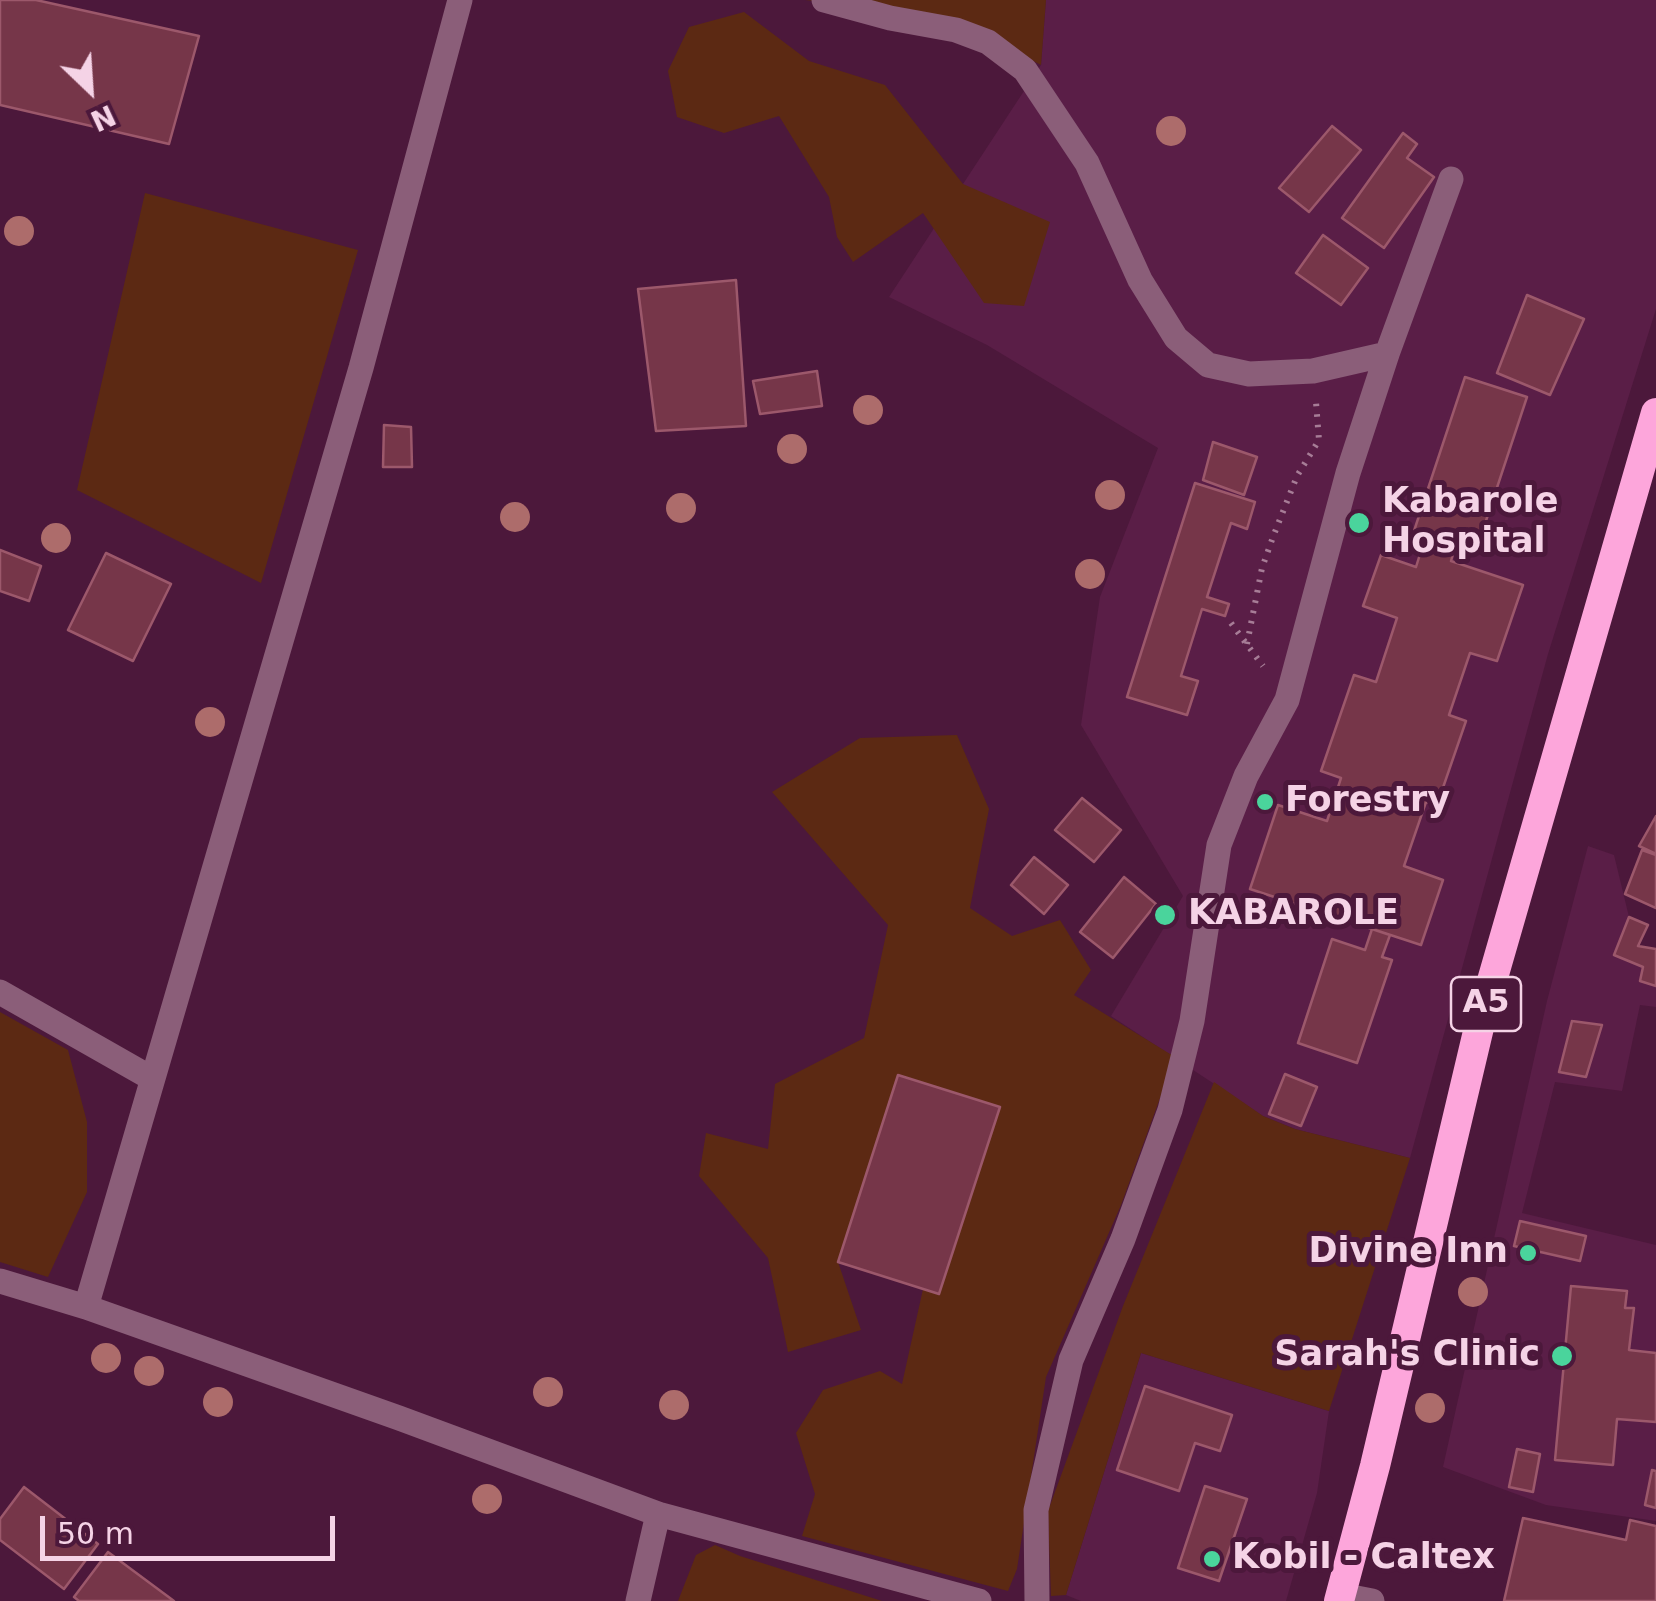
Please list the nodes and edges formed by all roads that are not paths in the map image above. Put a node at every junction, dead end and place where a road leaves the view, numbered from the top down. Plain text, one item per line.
1 (460, 0) edge
2 (824, 0) edge
3 (1451, 179) dead end
4 (1386, 354) junction
5 (1656, 413) edge
6 (0, 992) edge
7 (151, 1078) junction
8 (0, 1281) edge
9 (86, 1308) junction
10 (658, 1514) junction
11 (1340, 1598) edge
12 (638, 1601) edge
13 (979, 1601) edge
14 (1037, 1601) edge
15 (1372, 1601) edge

1 - 7 street
2 - 4 street
3 - 4 street
4 - 14 street
5 - 11 highway, A5
6 - 7 street
7 - 9 street
8 - 9 street
9 - 10 street
10 - 12 street
10 - 13 street
11 - 15 street

